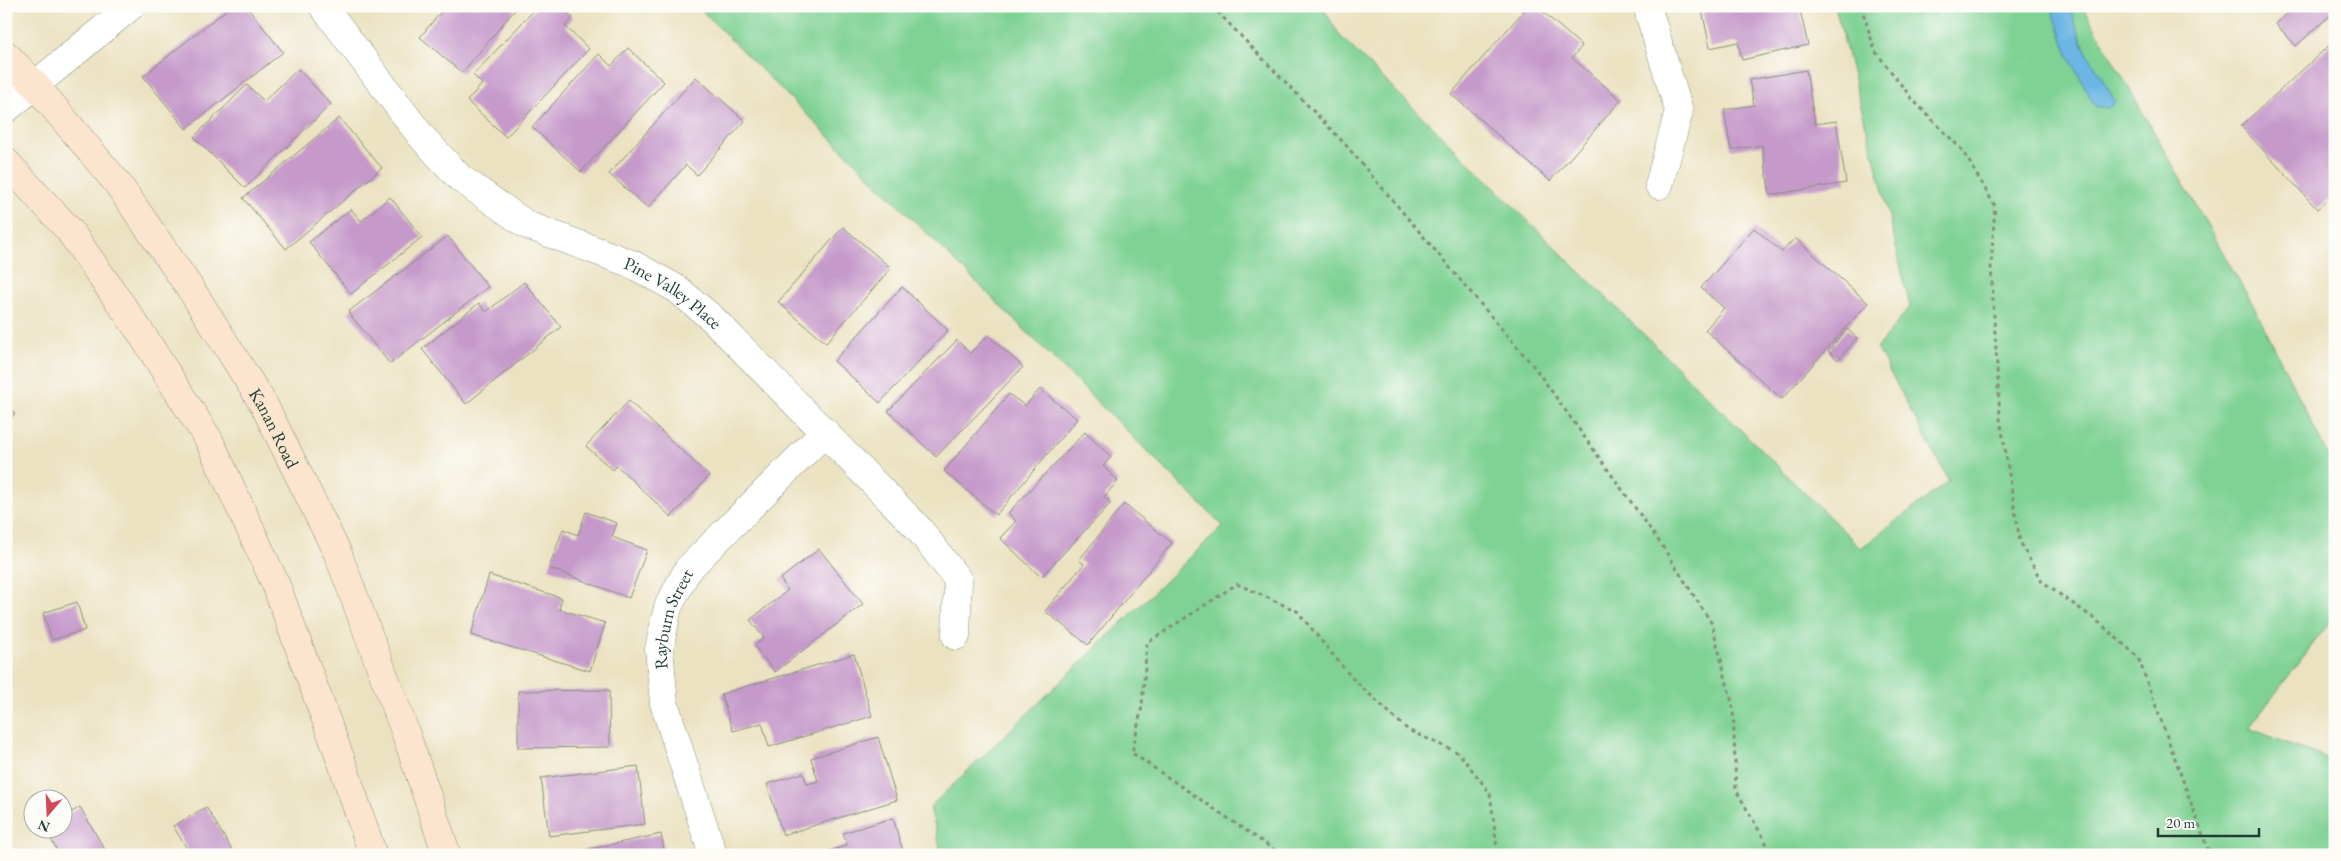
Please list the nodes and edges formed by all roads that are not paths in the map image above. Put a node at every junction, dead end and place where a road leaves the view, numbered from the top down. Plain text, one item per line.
1 (131, 6) edge
2 (323, 6) edge
3 (1647, 6) edge
4 (6, 55) edge
5 (36, 86) junction
6 (6, 110) edge
7 (6, 162) edge
8 (1659, 185) dead end
9 (825, 432) junction
10 (956, 636) dead end
11 (373, 855) edge
12 (447, 855) edge
13 (713, 855) edge

1 - 5 street
2 - 9 street, Pine Valley Place
3 - 8 street
4 - 5 main road, Kanan Road
5 - 6 street
5 - 12 main road, Kanan Road
7 - 11 main road
9 - 10 street, Pine Valley Place
9 - 13 street, Rayburn Street

